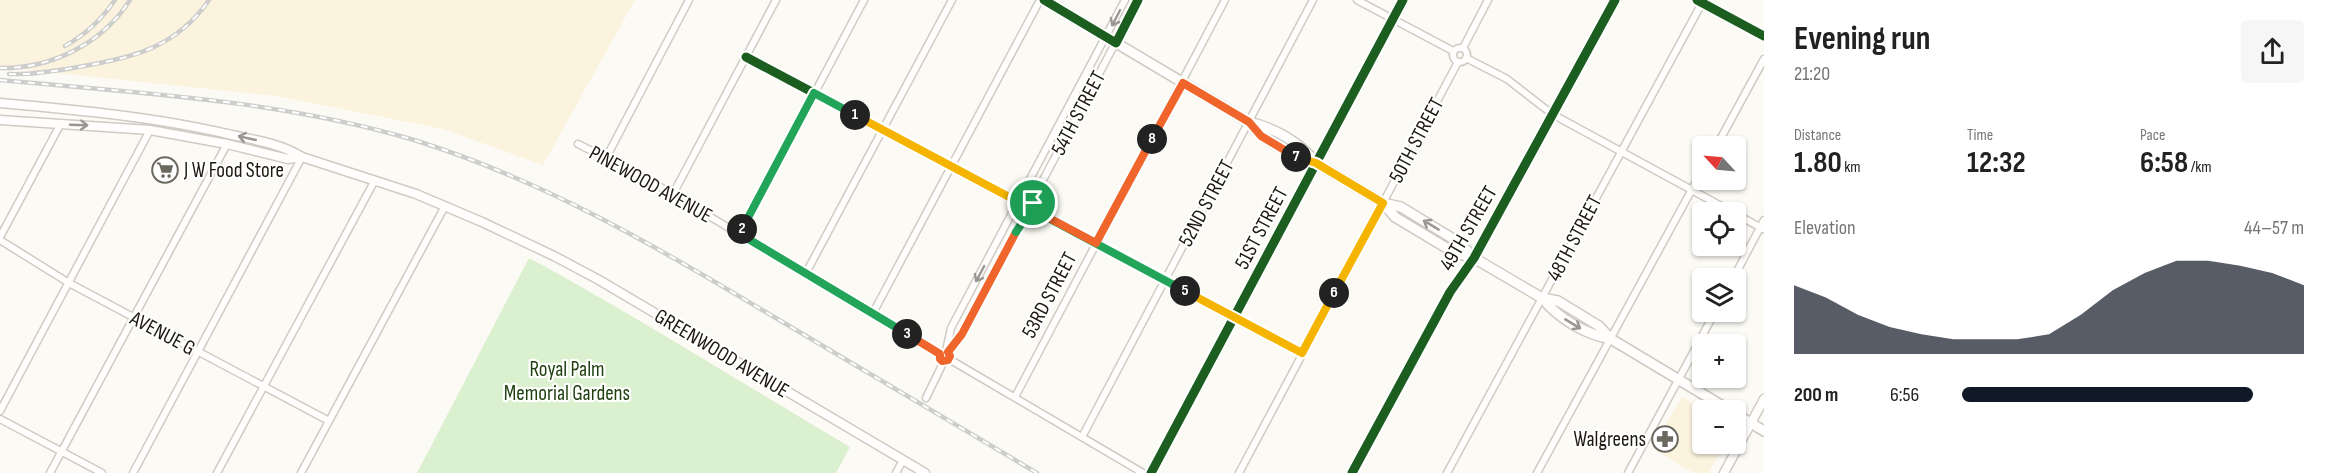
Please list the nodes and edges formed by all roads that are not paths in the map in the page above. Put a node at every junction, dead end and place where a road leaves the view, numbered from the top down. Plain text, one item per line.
1 (689, 0) edge
2 (776, 0) edge
3 (864, 0) edge
4 (952, 0) edge
5 (1042, 0) edge
6 (1125, 0) edge
7 (1138, 0) edge
8 (1225, 0) edge
9 (1313, 0) edge
10 (1357, 0) edge
11 (1403, 0) edge
12 (1488, 0) edge
13 (1615, 0) edge
14 (1699, 1) edge
15 (1393, 19) junction
16 (1764, 36) edge
17 (1106, 37) junction
18 (1116, 43) junction
19 (1463, 48) junction
20 (1453, 51) junction
21 (746, 57) junction
22 (1466, 58) junction
23 (1764, 59) edge
24 (1458, 62) junction
25 (1183, 83) junction
26 (814, 93) junction
27 (0, 103) edge
28 (1552, 114) junction
29 (0, 120) edge
30 (1249, 122) junction
31 (60, 124) junction
32 (882, 129) junction
33 (150, 130) junction
34 (1722, 136) edge
35 (227, 144) junction
36 (578, 144) dead end
37 (1620, 151) junction
38 (302, 157) junction
39 (606, 158) junction
40 (1316, 163) junction
41 (951, 166) junction
42 (375, 180) junction
43 (1692, 190) junction
44 (672, 194) junction
45 (1020, 196) junction
46 (1011, 198) junction
47 (1714, 202) edge
48 (1383, 203) junction
49 (1015, 205) junction
50 (445, 206) junction
51 (1032, 208) junction
52 (1746, 218) edge
53 (1763, 226) edge
54 (740, 234) junction
55 (0, 239) edge
56 (1096, 243) junction
57 (1473, 258) junction
58 (1739, 268) edge
59 (806, 273) junction
60 (1165, 280) junction
61 (69, 283) junction
62 (1542, 298) junction
63 (873, 313) junction
64 (135, 317) junction
65 (1234, 317) junction
66 (1710, 322) edge
67 (1611, 339) junction
68 (198, 352) junction
69 (1302, 353) junction
70 (945, 355) junction
71 (1679, 380) junction
72 (264, 386) junction
73 (1015, 397) junction
74 (926, 398) dead end
75 (1764, 399) edge
76 (1713, 400) edge
77 (0, 411) edge
78 (0, 419) edge
79 (1746, 420) edge
80 (329, 421) junction
81 (1751, 423) junction
82 (1764, 431) edge
83 (1082, 437) junction
84 (61, 453) junction
85 (903, 460) junction
86 (50, 473) edge
87 (102, 473) edge
88 (133, 473) edge
89 (217, 473) edge
90 (301, 473) edge
91 (896, 473) edge
92 (925, 473) edge
93 (1143, 473) edge
94 (1151, 473) edge
95 (1239, 473) edge
96 (1352, 473) edge
97 (1447, 473) edge
98 (1537, 473) edge
99 (1628, 473) edge
100 (1724, 473) edge

1 - 39 street
2 - 21 street
3 - 26 street
4 - 32 street
5 - 17 main road
5 - 41 street
6 -> 17 street, 54TH STREET
7 - 18 street, 54TH STREET
8 - 25 street, 53RD STREET
9 - 30 street, 52ND STREET
10 - 15 street
11 - 15 street, 51ST STREET
12 - 19 street
13 - 28 street, 49TH STREET
14 - 16 main road
14 - 37 street, 48TH STREET
15 - 20 street
15 - 40 street, 51ST STREET
17 - 18 main road
17 - 45 street, 54TH STREET
18 - 25 main road
18 - 51 street, 54TH STREET
19 - 20 street
19 - 22 street
20 - 24 street
21 - 26 street
21 - 44 street
22 - 24 street
22 - 28 street
23 - 34 street
24 - 48 street, 50TH STREET
25 - 30 main road
25 - 56 street, 53RD STREET
26 - 32 street
26 - 54 street
38 -> 27 main road
28 - 37 street
28 - 57 street, 49TH STREET
29 - 31 main road
30 - 40 main road
30 - 60 street, 52ND STREET
31 -> 33 main road
31 - 55 street
32 - 41 street
32 - 59 street
33 - 35 main road
33 - 61 street
35 - 38 main road
35 - 64 street
36 - 39 street, PINEWOOD AVENUE
37 - 43 street
37 - 62 street, 48TH STREET
38 - 42 main road, GREENWOOD AVENUE
38 - 68 street
39 - 44 street, PINEWOOD AVENUE
40 - 48 main road
40 - 65 street, 51ST STREET
41 - 46 street
41 - 63 street
42 - 50 main road, GREENWOOD AVENUE
42 - 72 street
43 - 47 street
43 - 67 street
44 - 54 street, PINEWOOD AVENUE
45 - 46 street
45 - 49 street, 54TH STREET
45 - 51 street
46 - 49 street
48 - 57 main road
48 - 69 street, 50TH STREET
49 - 51 street
49 -> 70 street, 54TH STREET
50 - 80 street
50 - 85 main road, GREENWOOD AVENUE
51 - 56 street
51 - 70 street, 54TH STREET
52 - 53 street
53 - 58 street
54 - 59 street, PINEWOOD AVENUE
55 - 61 street, AVENUE G
56 - 60 street
56 - 73 street, 53RD STREET
57 - 62 main road
57 - 96 street, 49TH STREET
59 - 63 street, PINEWOOD AVENUE
60 - 65 street
60 - 83 street, 52ND STREET
61 - 64 street, AVENUE G
61 - 77 street
62 - 67 main road
62 - 97 street, 48TH STREET
63 - 70 street, PINEWOOD AVENUE
64 - 68 street, AVENUE G
64 - 84 street
65 - 69 street
65 - 94 street, 51ST STREET
66 - 71 street
67 - 71 main road
67 - 98 street
68 - 72 street, AVENUE G
68 - 88 street
69 - 95 street, 50TH STREET
70 - 73 street, PINEWOOD AVENUE
70 - 74 street, 54TH STREET
71 - 76 main road
71 - 99 street
72 - 80 street, AVENUE G
72 - 89 street
73 - 83 street, PINEWOOD AVENUE
75 - 81 main road
78 - 84 street
79 - 81 main road
80 - 90 street
81 - 82 main road
81 - 100 main road
83 - 93 street, PINEWOOD AVENUE
84 - 86 street
84 - 87 street
85 - 91 street
85 - 92 main road, GREENWOOD AVENUE

